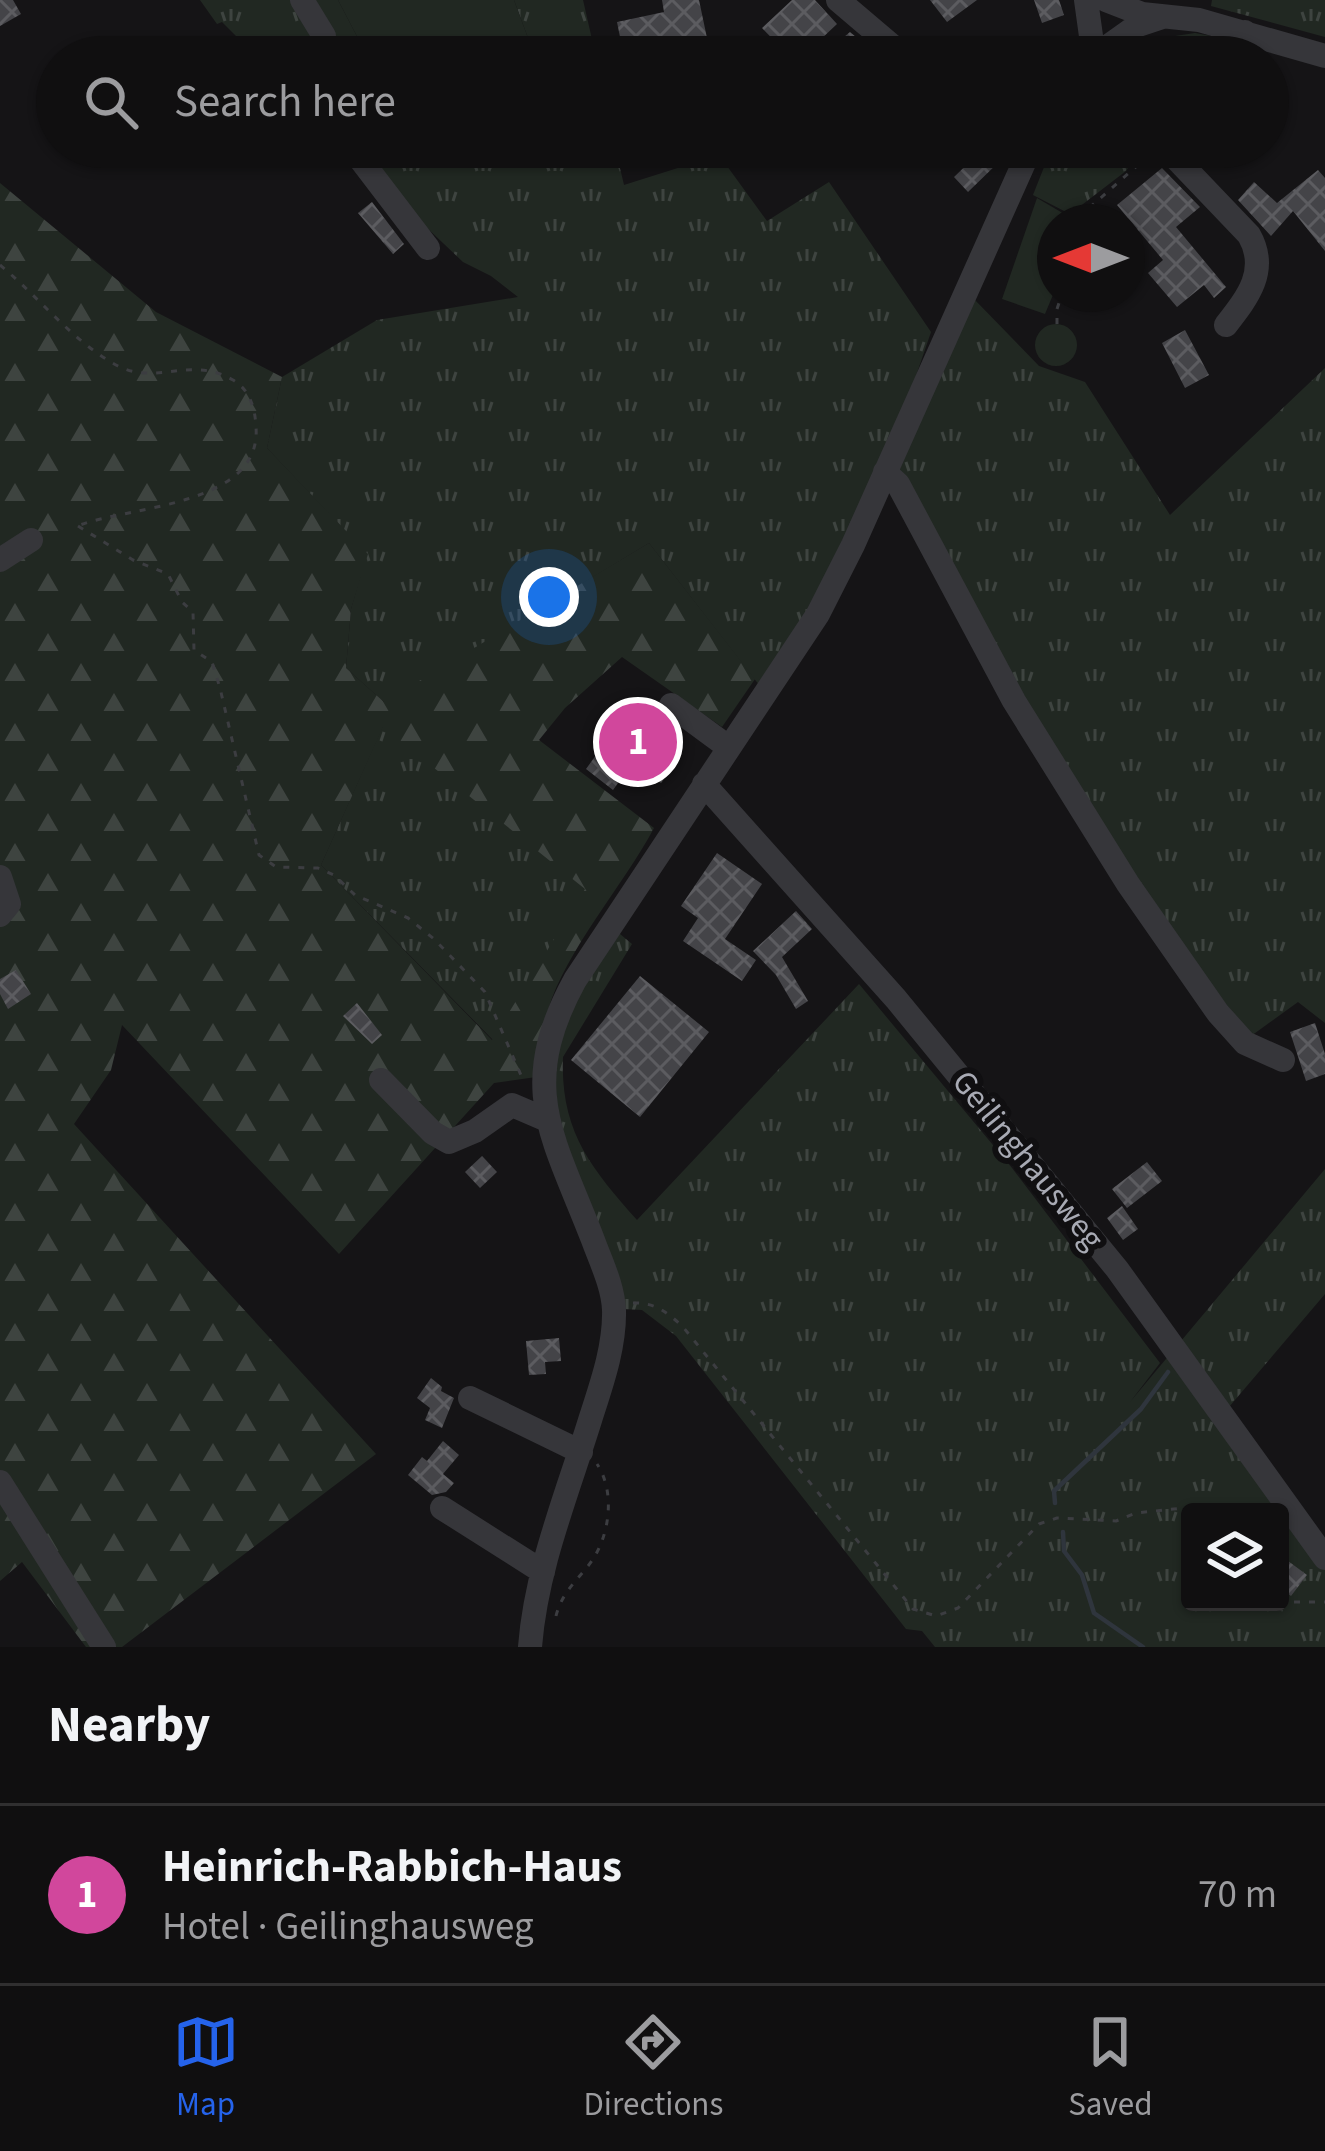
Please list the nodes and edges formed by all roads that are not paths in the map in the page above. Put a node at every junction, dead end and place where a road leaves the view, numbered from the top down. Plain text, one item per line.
1 (302, 0) edge
2 (838, 0) edge
3 (1140, 6) edge
4 (1245, 32) junction
5 (324, 36) edge
6 (880, 36) edge
7 (1122, 36) edge
8 (1242, 36) edge
9 (1258, 36) edge
10 (1289, 45) edge
11 (1325, 56) edge
12 (368, 168) edge
13 (1022, 168) edge
14 (1182, 168) edge
15 (428, 248) dead end
16 (1226, 325) dead end
17 (885, 472) junction
18 (31, 540) dead end
19 (0, 560) edge
20 (671, 705) dead end
21 (728, 747) junction
22 (704, 784) junction
23 (0, 877) edge
24 (0, 915) edge
25 (1283, 1060) dead end
26 (381, 1080) dead end
27 (545, 1112) junction
28 (470, 1398) dead end
29 (581, 1452) junction
30 (0, 1482) edge
31 (442, 1508) dead end
32 (1325, 1558) edge
33 (543, 1572) junction
34 (104, 1647) edge
35 (530, 1647) edge

1 - 5 street
2 - 6 street
3 - 4 street
3 - 7 street
4 - 8 street
4 - 9 street
10 - 11 street
12 - 15 street
13 - 17 street
14 - 16 street
17 - 21 street
17 - 25 street
18 - 19 street
20 - 21 street
21 - 22 street
22 - 27 street
22 - 32 street, Geilinghausweg
23 - 24 street
26 - 27 street
27 - 29 street
28 - 29 street
29 - 33 street
30 - 34 street
31 - 33 street
33 - 35 street

